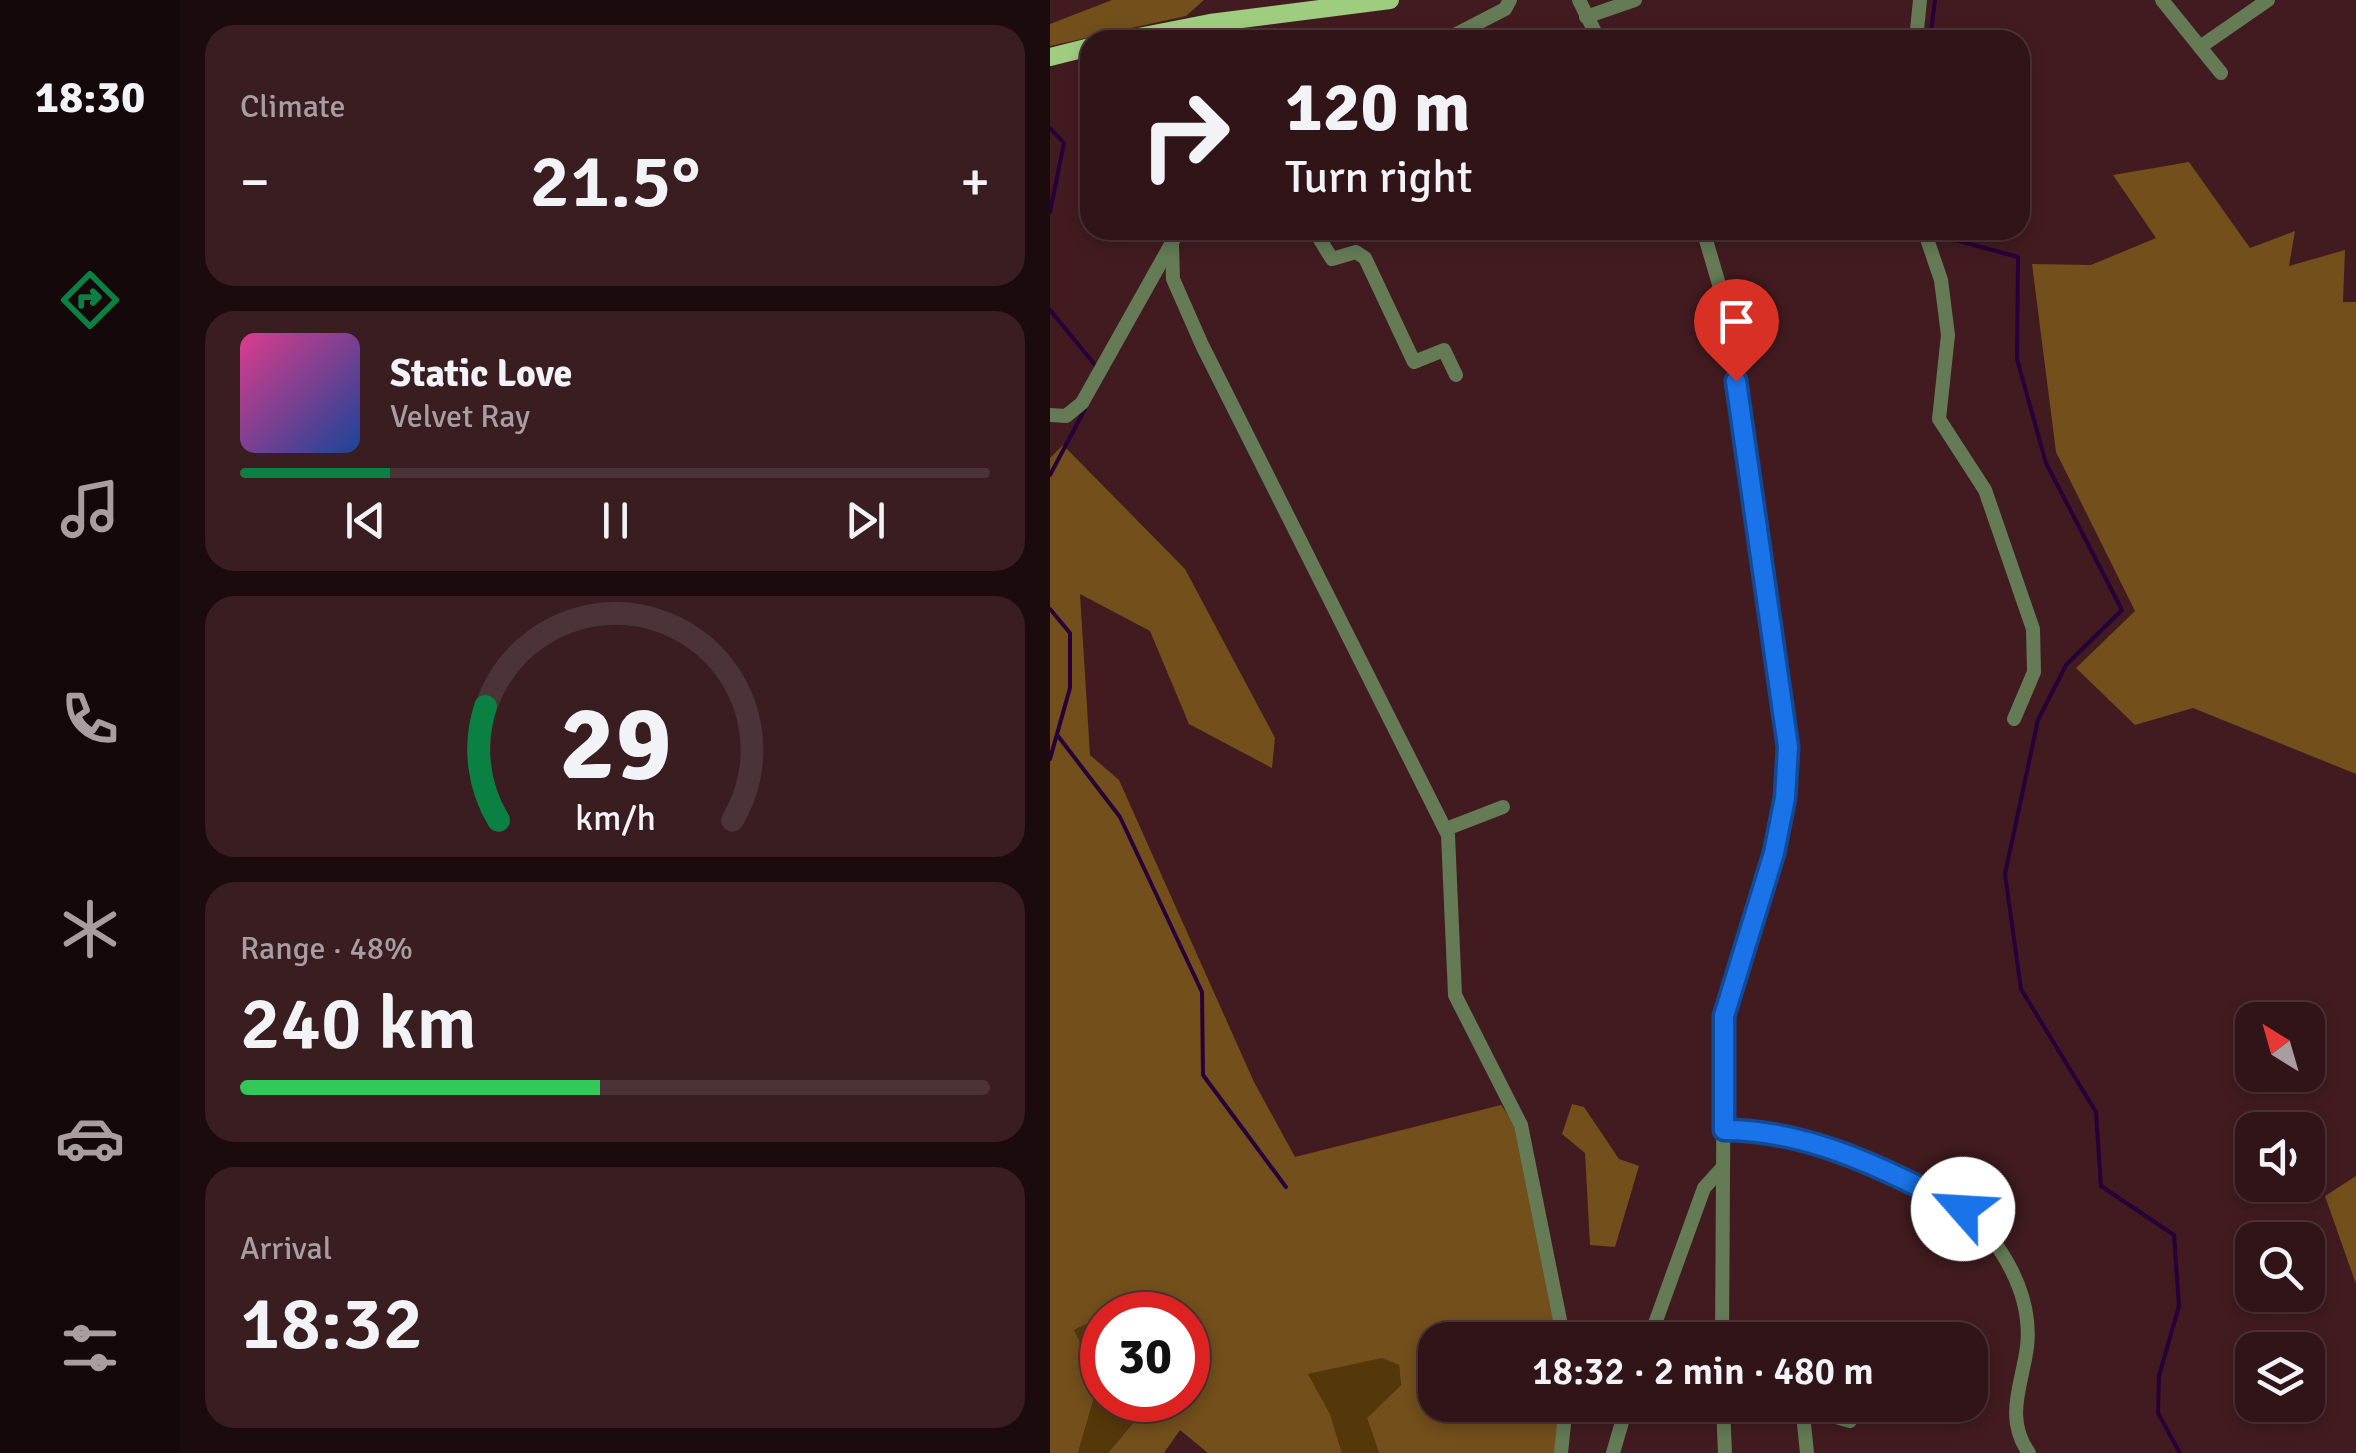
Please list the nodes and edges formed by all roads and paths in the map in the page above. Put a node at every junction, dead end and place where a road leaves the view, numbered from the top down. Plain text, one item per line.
1 (1390, 0) edge
2 (1510, 0) edge
3 (1579, 0) edge
4 (1635, 0) edge
5 (1920, 0) edge
6 (2162, 0) edge
7 (2268, 0) edge
8 (1586, 17) junction
9 (1174, 30) edge
10 (1464, 30) edge
11 (1593, 30) edge
12 (1917, 30) edge
13 (2200, 47) junction
14 (1080, 50) edge
15 (1050, 58) edge
16 (2221, 73) dead end
17 (1175, 240) edge
18 (1320, 240) edge
19 (1707, 240) edge
20 (1928, 240) edge
21 (1172, 245) junction
22 (1456, 375) dead end
23 (1050, 414) edge
24 (2014, 719) dead end
25 (1503, 807) dead end
26 (1446, 829) junction
27 (1724, 1130) junction
28 (1722, 1166) junction
29 (1560, 1322) edge
30 (1656, 1322) edge
31 (1722, 1322) edge
32 (1564, 1422) edge
33 (1622, 1422) edge
34 (1724, 1422) edge
35 (1803, 1422) edge
36 (1561, 1453) edge
37 (1614, 1453) edge
38 (1725, 1453) edge
39 (1807, 1453) edge
40 (2029, 1453) edge

1 - 9 main road
2 - 10 street
3 - 8 street
4 - 8 street
5 - 12 street
6 - 13 street
7 - 13 street
8 - 11 street
13 - 16 street
14 - 15 main road
17 - 21 street
18 - 22 street
19 - 27 street
20 - 24 street
21 - 23 street
21 - 26 street
25 - 26 street
26 - 29 street
27 - 28 street
27 - 40 street
28 - 30 street
28 - 31 street
32 - 36 street
33 - 37 street
34 - 38 street
35 - 39 street

